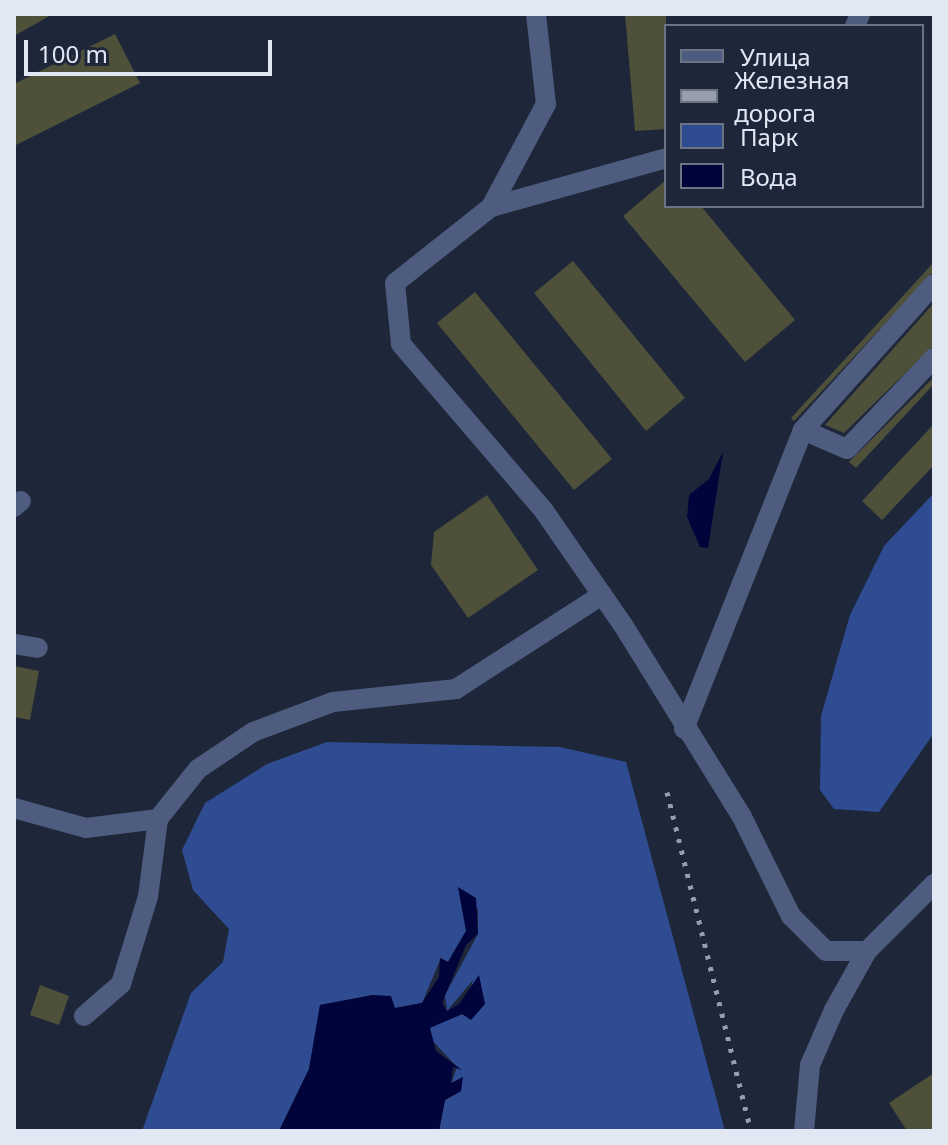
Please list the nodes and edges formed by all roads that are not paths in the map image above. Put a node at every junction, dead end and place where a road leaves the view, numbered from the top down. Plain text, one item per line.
1 (536, 14) edge
2 (664, 159) edge
3 (491, 207) junction
4 (934, 284) edge
5 (934, 358) edge
6 (803, 430) junction
7 (602, 595) junction
8 (14, 644) edge
9 (38, 648) dead end
10 (684, 729) junction
11 (14, 808) edge
12 (158, 819) junction
13 (934, 884) edge
14 (867, 951) junction
15 (84, 1016) dead end
16 (804, 1131) edge

1 - 3 lane
2 - 3 lane
3 - 7 lane
4 - 6 lane
5 - 6 lane
6 - 10 lane
7 - 10 lane
7 - 12 lane
8 - 9 lane
10 - 14 lane
11 - 12 lane
12 - 15 lane
13 - 14 lane
14 - 16 lane

